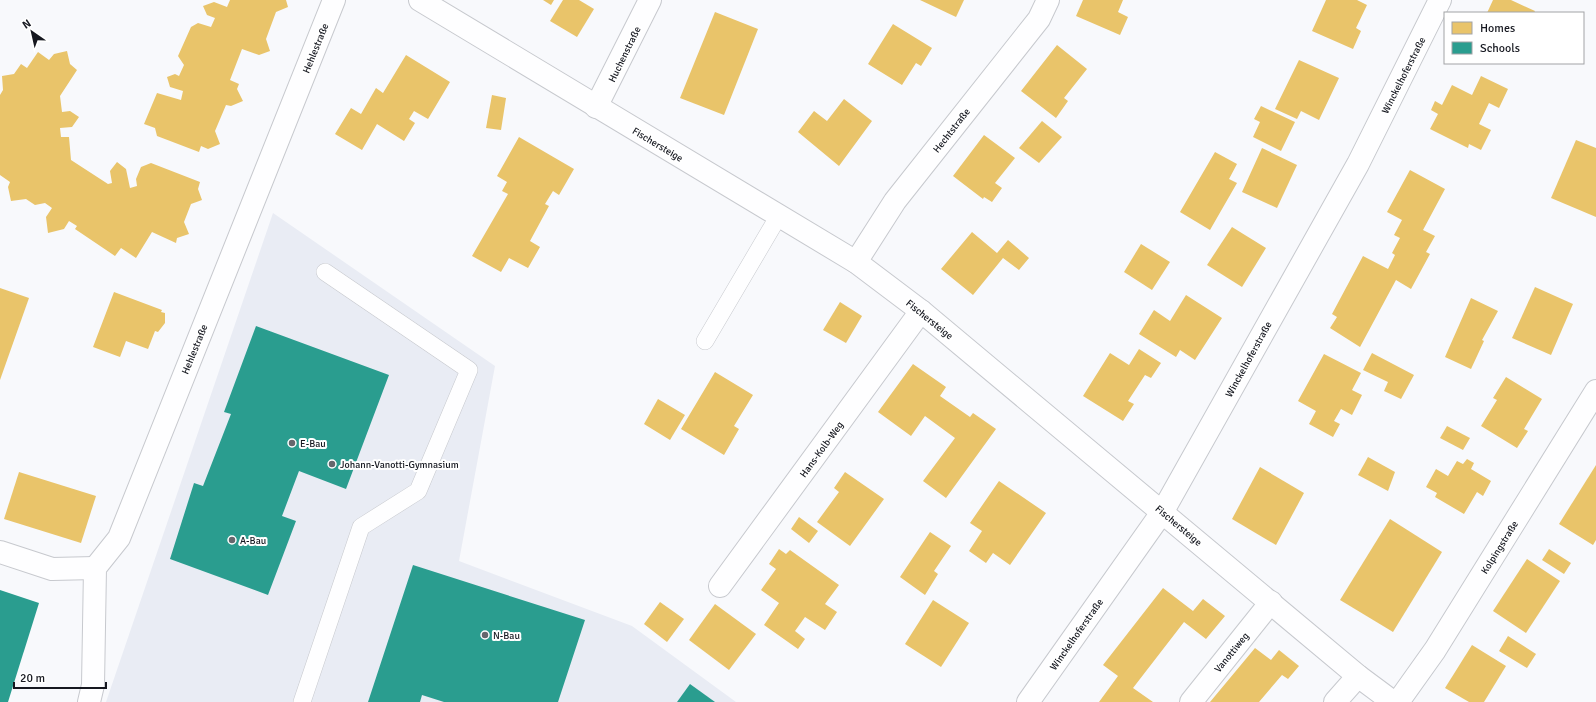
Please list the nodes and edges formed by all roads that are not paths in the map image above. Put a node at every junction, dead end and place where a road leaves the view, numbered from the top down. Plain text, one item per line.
1 (334, 0) edge
2 (420, 0) edge
3 (650, 0) edge
4 (1048, 0) edge
5 (1440, 0) edge
6 (596, 107) junction
7 (778, 217) junction
8 (856, 262) junction
9 (326, 272) dead end
10 (921, 311) junction
11 (705, 341) dead end
12 (1596, 390) edge
13 (1163, 511) junction
14 (0, 552) edge
15 (95, 568) junction
16 (720, 586) dead end
17 (1271, 602) junction
18 (1358, 676) junction
19 (89, 702) edge
20 (302, 702) edge
21 (1028, 702) edge
22 (1191, 702) edge
23 (1335, 702) edge
24 (1393, 702) edge
25 (1398, 702) edge

1 - 15 street, Hehlestraße
2 - 6 street, Fischersteige
3 - 6 street, Huchenstraße
4 - 8 street, Hechtstraße
5 - 13 street, Winckelhoferstraße
6 - 7 street, Fischersteige
7 - 8 street, Fischersteige
7 - 11 lane
8 - 10 street, Fischersteige
9 - 20 lane
10 - 13 street, Fischersteige
10 - 16 street, Hans-Kolb-Weg
12 - 25 street, Kolpingstraße
13 - 17 street, Fischersteige
13 - 21 street, Winckelhoferstraße
14 - 15 street
15 - 19 street
17 - 18 street, Fischersteige
17 - 22 street, Vanottiweg
18 - 23 street
18 - 24 street, Fischersteige

